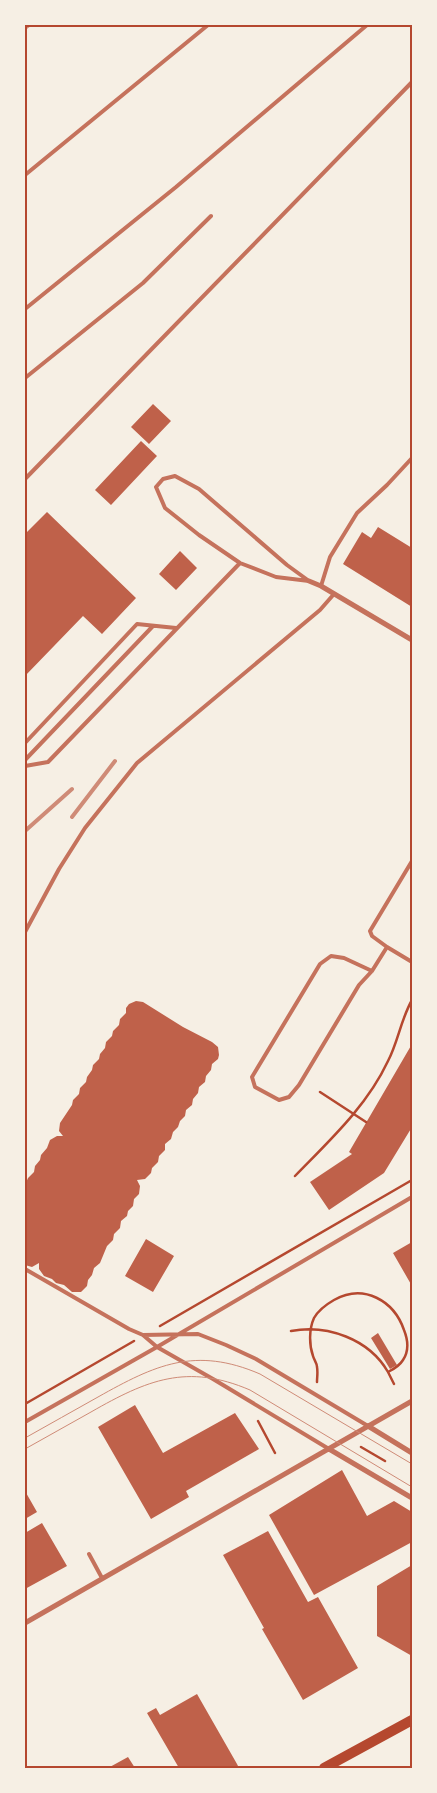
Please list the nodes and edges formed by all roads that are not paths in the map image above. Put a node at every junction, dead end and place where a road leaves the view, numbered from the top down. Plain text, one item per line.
1 (208, 25) edge
2 (367, 25) edge
3 (412, 82) edge
4 (25, 175) edge
5 (211, 216) dead end
6 (25, 309) edge
7 (25, 378) edge
8 (412, 458) edge
9 (25, 479) edge
10 (240, 563) junction
11 (309, 581) junction
12 (321, 586) junction
13 (334, 594) junction
14 (153, 626) junction
15 (176, 628) junction
16 (412, 640) edge
17 (25, 743) edge
18 (25, 760) edge
19 (25, 766) edge
20 (412, 861) edge
21 (25, 932) edge
22 (387, 947) junction
23 (412, 962) edge
24 (372, 971) junction
25 (412, 1197) edge
26 (25, 1269) edge
27 (178, 1334) junction
28 (143, 1335) junction
29 (157, 1347) junction
30 (412, 1401) edge
31 (25, 1422) edge
32 (368, 1426) junction
33 (329, 1449) junction
34 (412, 1453) edge
35 (412, 1498) edge
36 (89, 1554) dead end
37 (102, 1578) junction
38 (25, 1622) edge
39 (412, 1720) edge
40 (324, 1768) edge

1 - 4 lane
2 - 6 lane
3 - 9 lane
5 - 7 lane
8 - 12 lane
10 - 11 lane
10 - 11 lane
10 - 15 lane
11 - 12 street
12 - 13 street
13 - 16 street
13 - 21 lane
14 - 15 lane
14 - 17 lane
14 - 18 lane
15 - 19 lane
20 - 22 lane
22 - 23 lane
22 - 24 lane
24 - 24 lane
25 - 27 lane
26 - 28 lane
27 - 28 lane
27 - 29 lane
27 - 32 lane
28 - 29 lane
29 - 31 lane
29 - 33 lane
30 - 32 street
32 - 33 street
32 - 34 street
33 - 35 street
33 - 37 street
36 - 37 lane
37 - 38 street
39 - 40 main road

